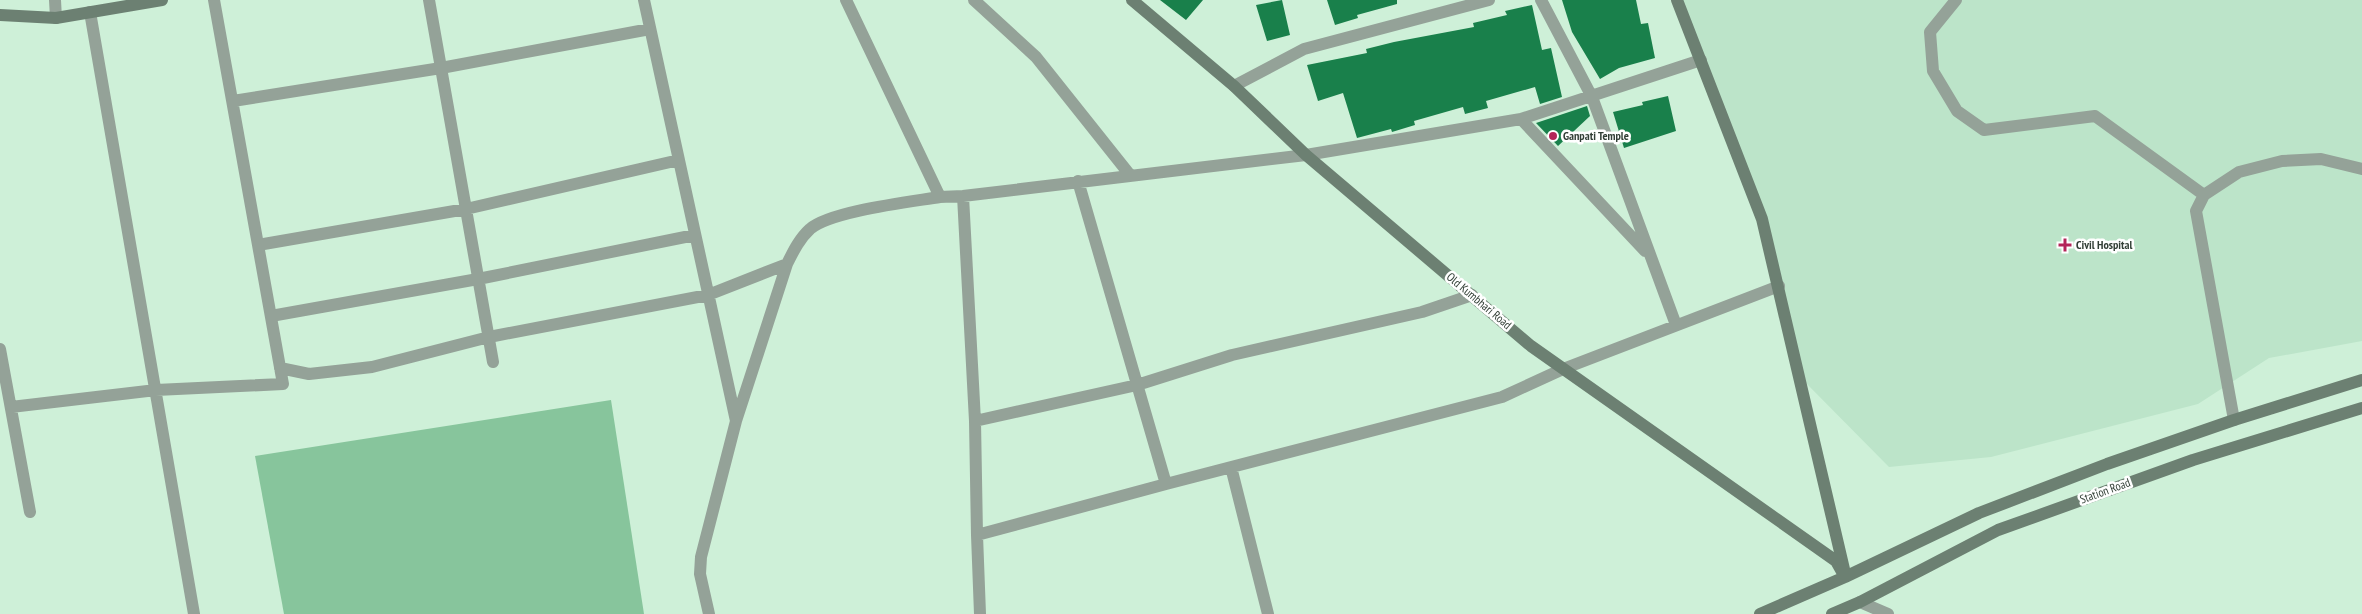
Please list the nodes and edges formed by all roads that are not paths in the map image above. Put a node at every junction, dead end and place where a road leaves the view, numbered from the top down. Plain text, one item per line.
1 (55, 0) edge
2 (162, 0) edge
3 (214, 0) edge
4 (429, 0) edge
5 (644, 0) edge
6 (846, 0) edge
7 (974, 0) edge
8 (1132, 0) edge
9 (1488, 0) edge
10 (1541, 0) edge
11 (1677, 0) edge
12 (1956, 0) edge
13 (90, 12) junction
14 (0, 15) edge
15 (56, 18) junction
16 (650, 29) junction
17 (1701, 60) junction
18 (441, 68) junction
19 (1234, 86) junction
20 (1592, 97) junction
21 (232, 101) junction
22 (1521, 119) junction
23 (1306, 155) junction
24 (679, 160) junction
25 (2362, 166) edge
26 (1130, 175) junction
27 (1078, 181) junction
28 (2204, 195) junction
29 (963, 196) junction
30 (940, 197) junction
31 (466, 209) junction
32 (695, 235) junction
33 (258, 245) junction
34 (1649, 254) junction
35 (787, 264) junction
36 (478, 279) junction
37 (1779, 286) junction
38 (708, 295) junction
39 (1472, 295) junction
40 (271, 316) junction
41 (1676, 326) junction
42 (489, 337) junction
43 (0, 349) edge
44 (493, 362) dead end
45 (280, 368) junction
46 (1563, 368) junction
47 (2362, 380) edge
48 (1137, 385) junction
49 (156, 390) junction
50 (11, 407) junction
51 (2362, 408) edge
52 (2234, 420) junction
53 (736, 421) junction
54 (975, 422) junction
55 (1231, 467) junction
56 (1166, 484) junction
57 (30, 512) dead end
58 (977, 535) junction
59 (1845, 577) junction
60 (1858, 608) edge
61 (194, 614) edge
62 (709, 614) edge
63 (980, 614) edge
64 (1268, 614) edge
65 (1760, 614) edge
66 (1832, 614) edge
67 (1888, 614) edge

1 - 15 street
2 - 13 main road
3 - 21 street
4 - 18 street
5 - 16 street
6 - 30 street
7 - 26 street
8 - 19 main road, Old Kumbhari Road
9 - 19 street
10 - 20 street
11 - 17 main road
12 - 28 street
13 - 15 main road
13 - 49 street
14 - 15 main road
16 - 18 street
16 - 24 street
17 - 20 street
17 - 37 main road
18 - 21 street
18 - 31 street
19 - 23 main road, Old Kumbhari Road
20 - 22 street
20 - 34 street
21 - 33 street
22 - 23 street
22 - 34 street
23 - 26 street
23 - 39 main road, Old Kumbhari Road
24 - 31 street
24 - 32 street
25 - 28 street
26 - 27 street
27 - 29 street
27 - 48 street
28 - 52 street
29 - 30 street
29 - 54 street
30 - 35 street
31 - 33 street
31 - 36 street
32 - 36 street
32 - 38 street
33 - 40 street
34 - 41 street
35 - 38 street
35 - 53 street
36 - 40 street
36 - 42 street
37 - 41 street
37 - 59 main road
38 - 42 street
38 - 53 street
39 - 46 main road, Old Kumbhari Road
39 - 48 street
40 - 45 street
41 - 46 street
42 - 44 street
42 - 45 street
43 - 50 street
45 - 49 street
46 - 55 street
46 - 59 main road, Old Kumbhari Road
47 - 52 main road
48 - 54 street
48 - 56 street
49 - 50 street
49 - 61 street
50 - 57 street
51 - 60 main road, Station Road
52 - 59 main road
53 - 62 street
54 - 58 street
55 - 56 street
55 - 64 street
56 - 58 street
58 - 63 street
59 - 65 main road
60 - 66 main road, Station Road
60 - 67 street

